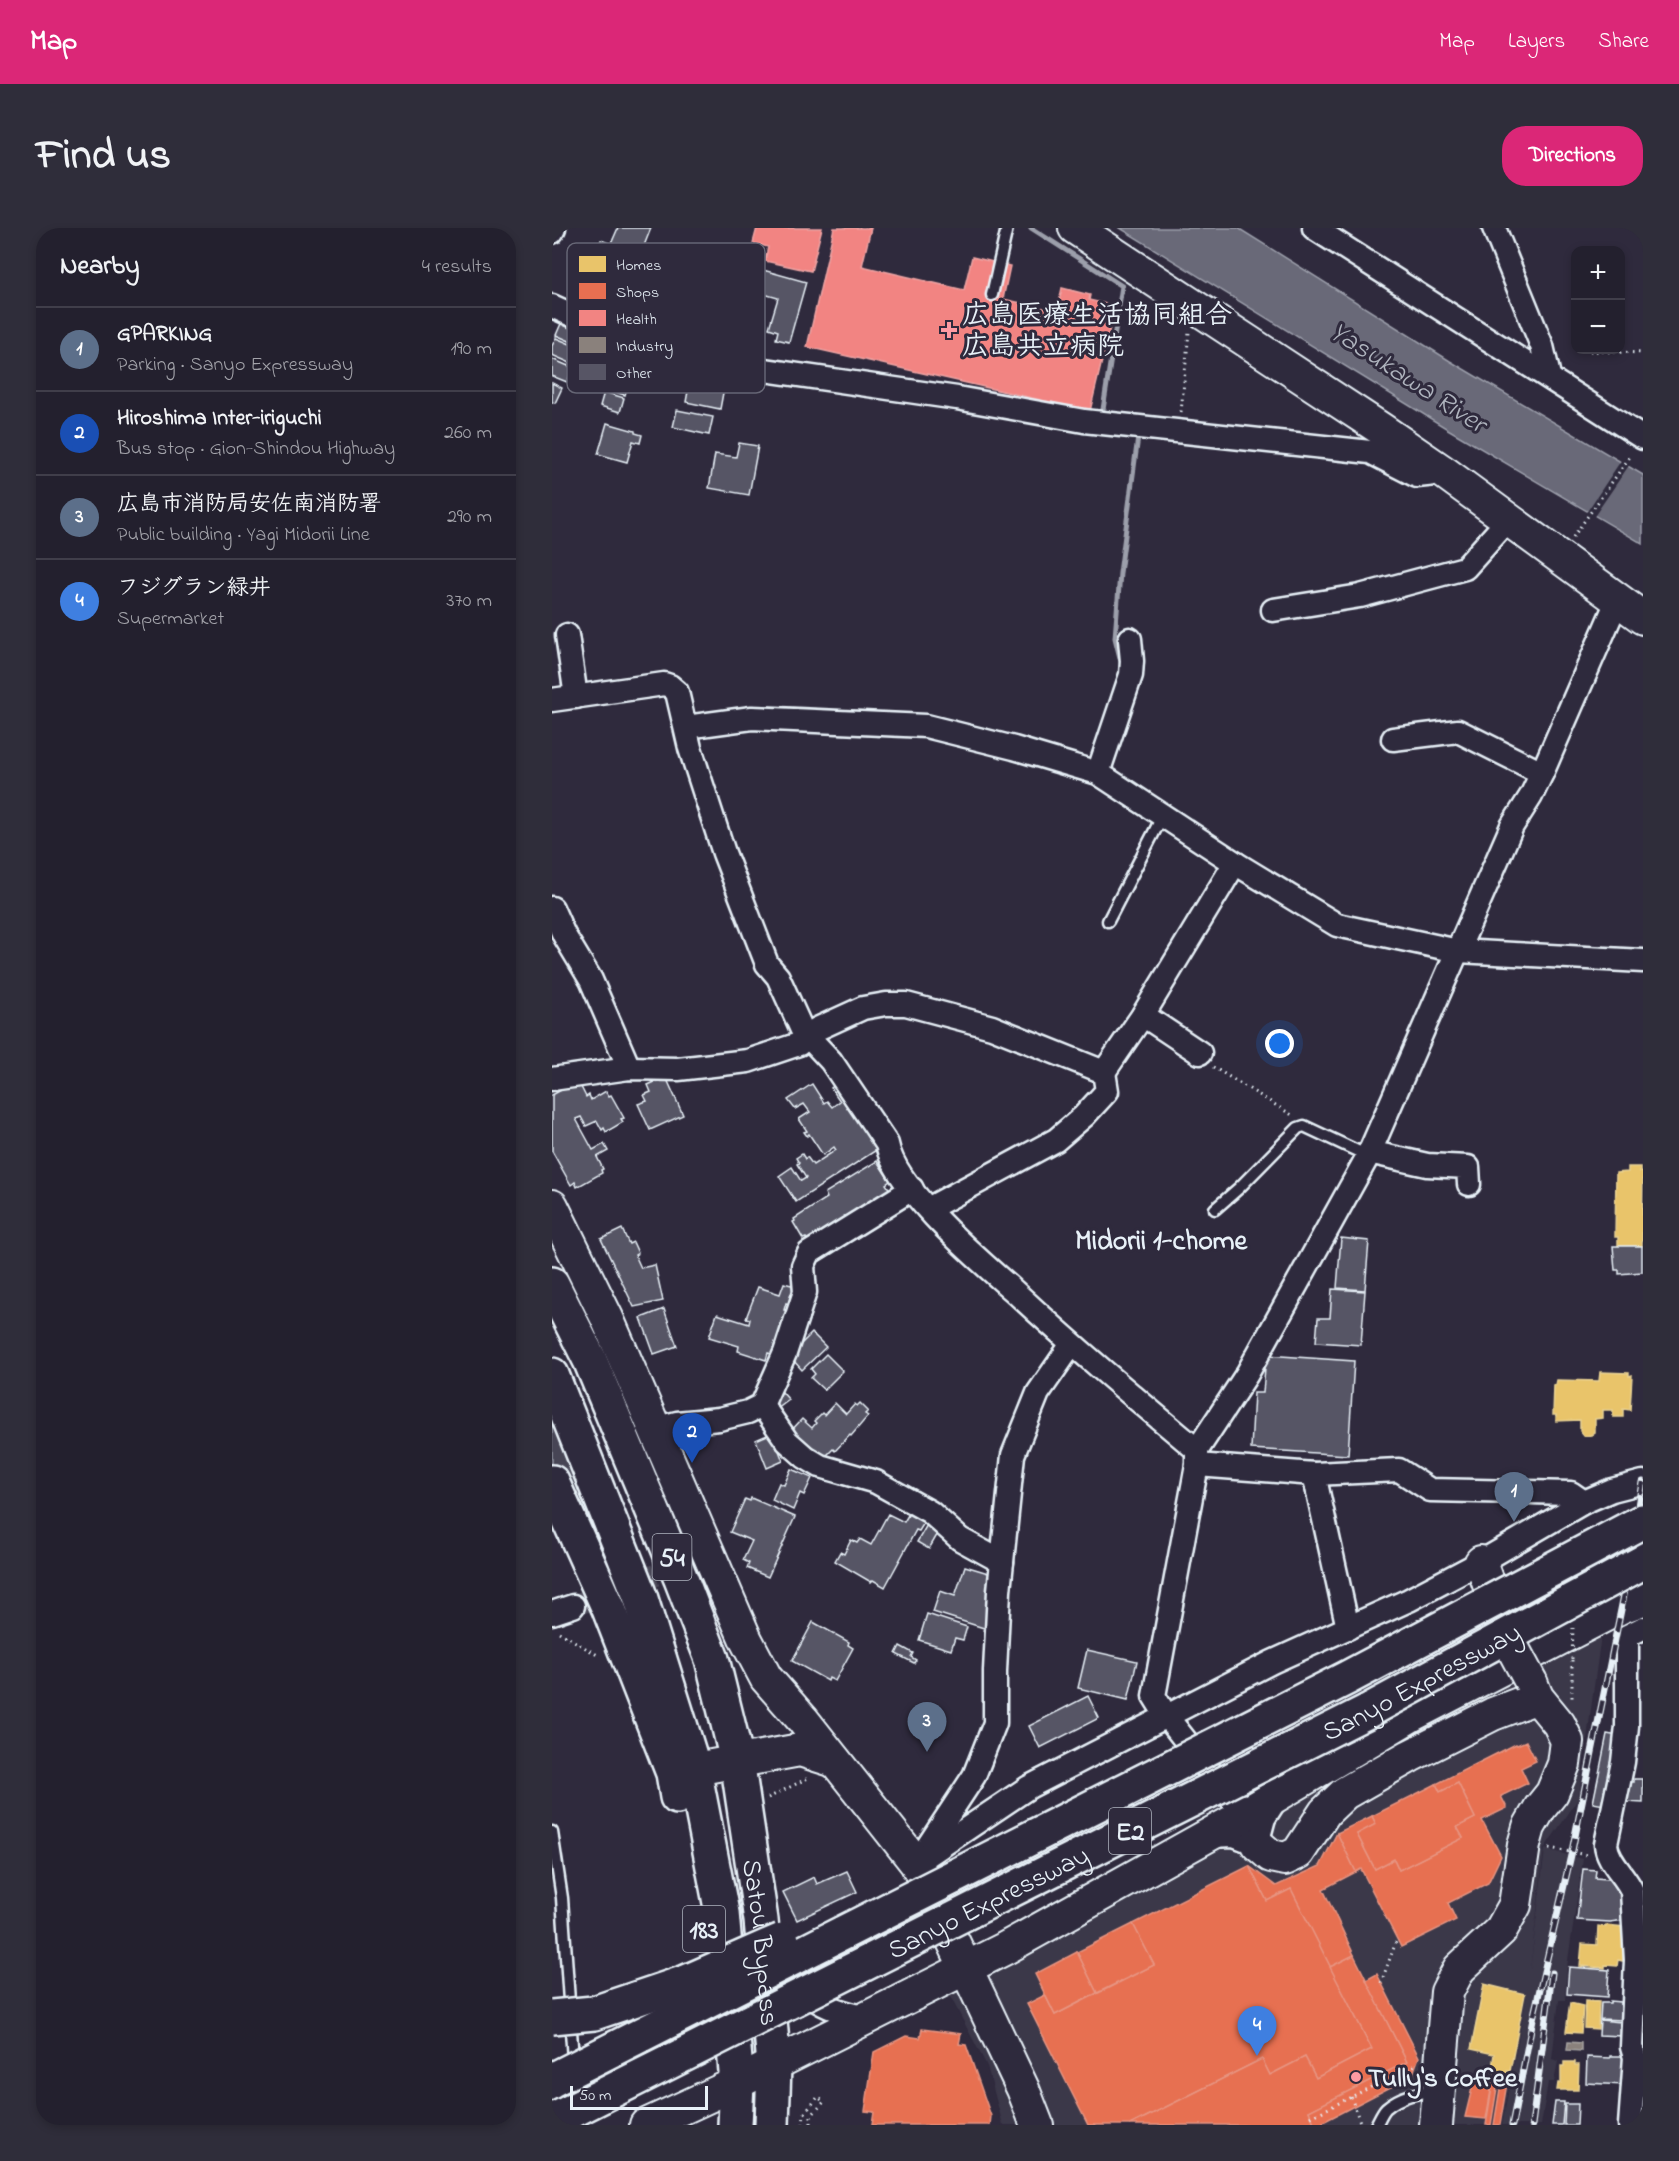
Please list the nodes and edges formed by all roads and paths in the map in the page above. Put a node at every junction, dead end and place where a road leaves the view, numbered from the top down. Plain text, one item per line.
1 (1006, 228) edge
2 (1074, 228) edge
3 (1314, 228) edge
4 (1494, 228) edge
5 (992, 295) dead end
6 (552, 306) edge
7 (567, 313) edge
8 (1189, 328) dead end
9 (1625, 352) edge
10 (1643, 353) edge
11 (765, 370) edge
12 (1549, 376) junction
13 (1179, 432) junction
14 (1639, 440) edge
15 (1445, 473) junction
16 (1508, 520) junction
17 (1572, 539) dead end
18 (1618, 599) junction
19 (1273, 610) dead end
20 (1643, 618) edge
21 (567, 635) dead end
22 (1130, 639) dead end
23 (576, 697) junction
24 (552, 700) edge
25 (686, 727) junction
26 (1393, 739) dead end
27 (1098, 773) junction
28 (1542, 774) junction
29 (1164, 815) junction
30 (1235, 863) junction
31 (552, 908) edge
32 (1108, 921) dead end
33 (1458, 951) junction
34 (1643, 961) edge
35 (1143, 1015) junction
36 (807, 1038) junction
37 (1200, 1053) joint
38 (629, 1068) junction
39 (1104, 1072) junction
40 (552, 1078) edge
41 (1299, 1119) dead end
42 (1368, 1154) junction
43 (1469, 1185) dead end
44 (912, 1189) junction
45 (552, 1206) edge
46 (928, 1209) junction
47 (1215, 1209) dead end
48 (552, 1263) edge
49 (552, 1284) edge
50 (1072, 1344) junction
51 (590, 1360) junction
52 (552, 1375) edge
53 (762, 1405) junction
54 (654, 1429) junction
55 (1197, 1457) junction
56 (1314, 1474) junction
57 (552, 1482) edge
58 (1643, 1482) edge
59 (1584, 1502) junction
60 (1643, 1521) edge
61 (1002, 1562) junction
62 (1481, 1562) junction
63 (1643, 1562) edge
64 (1643, 1599) edge
65 (1573, 1620) dead end
66 (552, 1628) edge
67 (1348, 1628) junction
68 (1643, 1628) edge
69 (598, 1656) dead end
70 (1534, 1689) junction
71 (1572, 1706) dead end
72 (1167, 1718) junction
73 (1635, 1727) edge
74 (737, 1760) junction
75 (824, 1769) junction
76 (683, 1771) junction
77 (762, 1801) dead end
78 (1092, 1807) junction
79 (1241, 1813) junction
80 (552, 1832) edge
81 (1257, 1844) junction
82 (1538, 1847) dead end
83 (1606, 1853) junction
84 (916, 1863) junction
85 (761, 1920) junction
86 (1397, 1939) dead end
87 (965, 1968) junction
88 (1381, 1983) dead end
89 (552, 2017) edge
90 (868, 2018) junction
91 (1441, 2053) junction
92 (774, 2065) junction
93 (552, 2080) edge
94 (737, 2084) junction
95 (1439, 2092) junction
96 (1351, 2097) junction
97 (1311, 2117) dead end
98 (560, 2122) edge
99 (646, 2125) edge
100 (735, 2125) edge
101 (772, 2125) edge
102 (803, 2125) edge
103 (811, 2125) edge
104 (1037, 2125) edge
105 (1361, 2125) edge
106 (1377, 2125) edge
107 (1436, 2125) edge
108 (1630, 2125) edge

1 - 5 lane
2 - 15 street
3 - 12 street
4 - 12 street
6 - 7 street
8 - 13 path
9 - 10 path
11 - 13 street
12 - 14 street
13 - 15 street
14 - 17 path
15 - 16 street
16 - 18 street
16 - 19 street
18 - 20 street
18 - 28 street
21 - 23 street
22 - 27 street
23 - 24 street
23 - 25 street
25 - 27 street
25 - 36 street
26 - 28 street
27 - 29 street
28 - 33 street
29 - 30 street
29 - 32 lane
30 - 33 street
30 - 35 street
31 - 38 street
33 - 34 street
33 - 42 street
35 - 37 street
35 - 39 street
36 - 38 street
36 - 39 street
36 - 44 street
37 - 41 path
38 - 40 street
39 - 46 street
42 - 43 street
42 - 47 lane
42 - 55 street
44 - 46 street
44 - 53 street
45 - 54 street
46 - 50 street
48 - 51 highway
49 - 51 highway, 54
50 - 55 street
50 - 61 street
51 - 74 highway, 54
52 - 76 highway, 54
53 - 54 street
53 - 61 street
54 - 75 street
55 - 56 street
55 - 72 street
56 - 59 street
56 - 67 street
57 - 76 highway, 183
58 - 59 street
59 - 62 street
60 - 78 highway, Sanyo Expressway / E2, bridge
61 - 84 street
62 - 67 street
62 - 70 street, bridge
63 - 98 highway, Sanyo Expressway / E2, bridge
64 - 79 street
65 - 71 path, bridge
66 - 69 path
67 - 72 street
68 - 73 street
70 - 81 street
70 - 91 street
72 - 79 street
72 - 84 street
73 - 83 street
74 - 75 street
74 - 76 street
74 - 85 highway, Satou Bypass / 54
75 - 77 path
75 - 84 street
76 - 94 highway, 183
78 - 89 highway, bridge
78 - 93 highway, Sanyo Expressway / E2, bridge
79 - 81 street
79 - 81 street
79 - 87 street
80 - 98 lane
82 - 83 path
83 - 108 street
84 - 87 street
85 - 90 street
85 - 92 highway, Satou Bypass / 54
86 - 88 path
87 - 90 street
87 - 104 street
90 - 92 street
91 - 95 street
91 - 96 path
92 - 94 street
92 - 101 highway, Satou Bypass / 54
94 - 99 street
94 - 100 highway
95 - 106 lane
95 - 107 street
96 - 97 path
96 - 105 path
102 - 103 path

